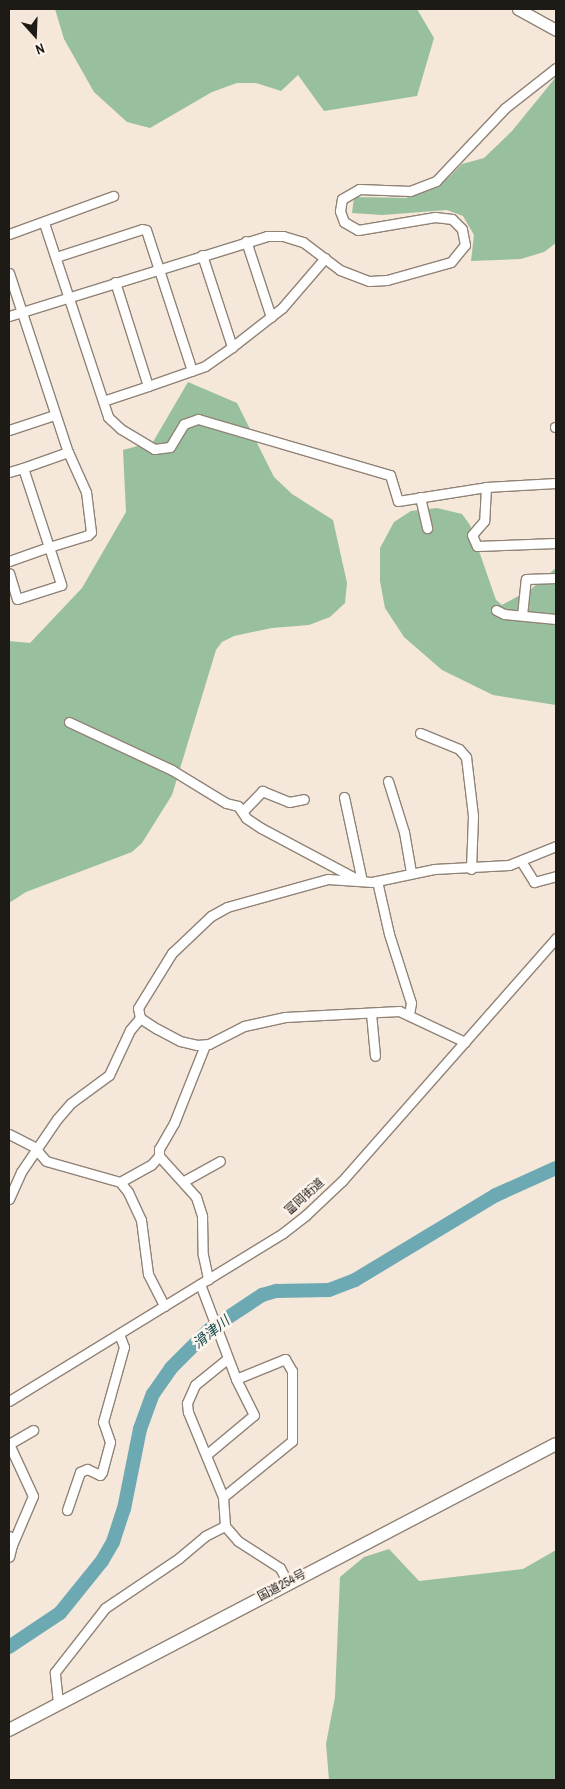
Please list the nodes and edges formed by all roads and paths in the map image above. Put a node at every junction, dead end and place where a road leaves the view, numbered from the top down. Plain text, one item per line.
1 (518, 9) edge
2 (556, 30) edge
3 (556, 68) edge
4 (113, 196) dead end
5 (44, 223) junction
6 (9, 234) edge
7 (246, 242) junction
8 (202, 255) junction
9 (56, 257) junction
10 (325, 258) junction
11 (158, 268) junction
12 (9, 273) edge
13 (114, 282) junction
14 (68, 297) junction
15 (21, 312) junction
16 (9, 316) edge
17 (271, 317) junction
18 (232, 346) junction
19 (192, 371) junction
20 (148, 386) junction
21 (103, 400) junction
22 (54, 415) junction
23 (9, 430) edge
24 (68, 452) junction
25 (23, 468) junction
26 (9, 472) edge
27 (556, 483) edge
28 (486, 487) junction
29 (420, 497) junction
30 (427, 528) dead end
31 (556, 543) edge
32 (49, 547) junction
33 (9, 561) edge
34 (9, 573) edge
35 (556, 578) edge
36 (496, 610) dead end
37 (522, 615) junction
38 (556, 620) edge
39 (69, 722) dead end
40 (420, 733) dead end
41 (388, 782) dead end
42 (344, 797) dead end
43 (304, 799) dead end
44 (243, 811) junction
45 (556, 846) edge
46 (521, 861) junction
47 (471, 869) junction
48 (411, 872) junction
49 (556, 876) edge
50 (362, 881) junction
51 (377, 881) junction
52 (556, 938) edge
53 (371, 1013) junction
54 (409, 1014) junction
55 (140, 1018) junction
56 (464, 1042) junction
57 (205, 1045) junction
58 (375, 1056) dead end
59 (9, 1134) edge
60 (36, 1152) junction
61 (159, 1156) junction
62 (220, 1160) dead end
63 (184, 1181) junction
64 (120, 1182) junction
65 (9, 1198) edge
66 (208, 1279) junction
67 (200, 1284) junction
68 (164, 1306) junction
69 (119, 1334) junction
70 (226, 1357) junction
71 (236, 1379) junction
72 (9, 1401) edge
73 (33, 1430) dead end
74 (9, 1444) edge
75 (556, 1444) edge
76 (206, 1455) junction
77 (222, 1497) junction
78 (67, 1510) dead end
79 (225, 1526) junction
80 (9, 1536) edge
81 (12, 1545) junction
82 (9, 1557) edge
83 (288, 1583) junction
84 (58, 1703) junction
85 (9, 1730) edge

1 - 2 main road
3 - 10 street
4 - 5 street
5 - 6 street
5 - 9 street
7 - 8 street
7 - 10 street
7 - 17 street
8 - 11 street
8 - 18 street
9 - 11 street
9 - 14 street
10 - 17 street
11 - 13 street
11 - 19 street
12 - 15 street
13 - 14 street
13 - 20 street
14 - 15 street
14 - 21 street
15 - 16 street
15 - 22 street
17 - 18 street
18 - 19 street
19 - 20 street
20 - 21 street
21 - 29 street
22 - 23 street
22 - 24 street
24 - 25 street
24 - 32 street
25 - 26 street
25 - 32 street
27 - 28 street
28 - 29 street
28 - 31 street
29 - 30 street
32 - 33 street
32 - 34 street
35 - 37 street
36 - 37 street
37 - 38 street
39 - 44 street
40 - 47 street
41 - 48 street
42 - 50 street
43 - 44 street
44 - 50 street
45 - 46 street
46 - 47 street
46 - 49 street
47 - 48 street
48 - 51 street
50 - 51 street
50 - 55 street
51 - 54 street
52 - 56 street, 富岡街道
53 - 54 street
53 - 57 street
53 - 58 street
54 - 56 street
55 - 57 street
55 - 60 street
56 - 66 street, 富岡街道
57 - 61 street
59 - 60 street
60 - 64 street
60 - 65 street
61 - 63 street
61 - 64 street
62 - 63 street
63 - 66 street
64 - 68 street
66 - 67 street, 富岡街道
67 - 68 street, 富岡街道
67 - 70 street
68 - 69 street, 富岡街道
69 - 72 street, 富岡街道
69 - 78 street
70 - 71 street
70 - 76 street
71 - 76 street
71 - 77 street
73 - 74 street
74 - 81 street
75 - 83 highway, 国道254号
76 - 77 street
77 - 79 street
79 - 83 street
79 - 84 street
80 - 81 street
81 - 82 street
83 - 84 highway, 国道254号
84 - 85 highway, 国道254号

